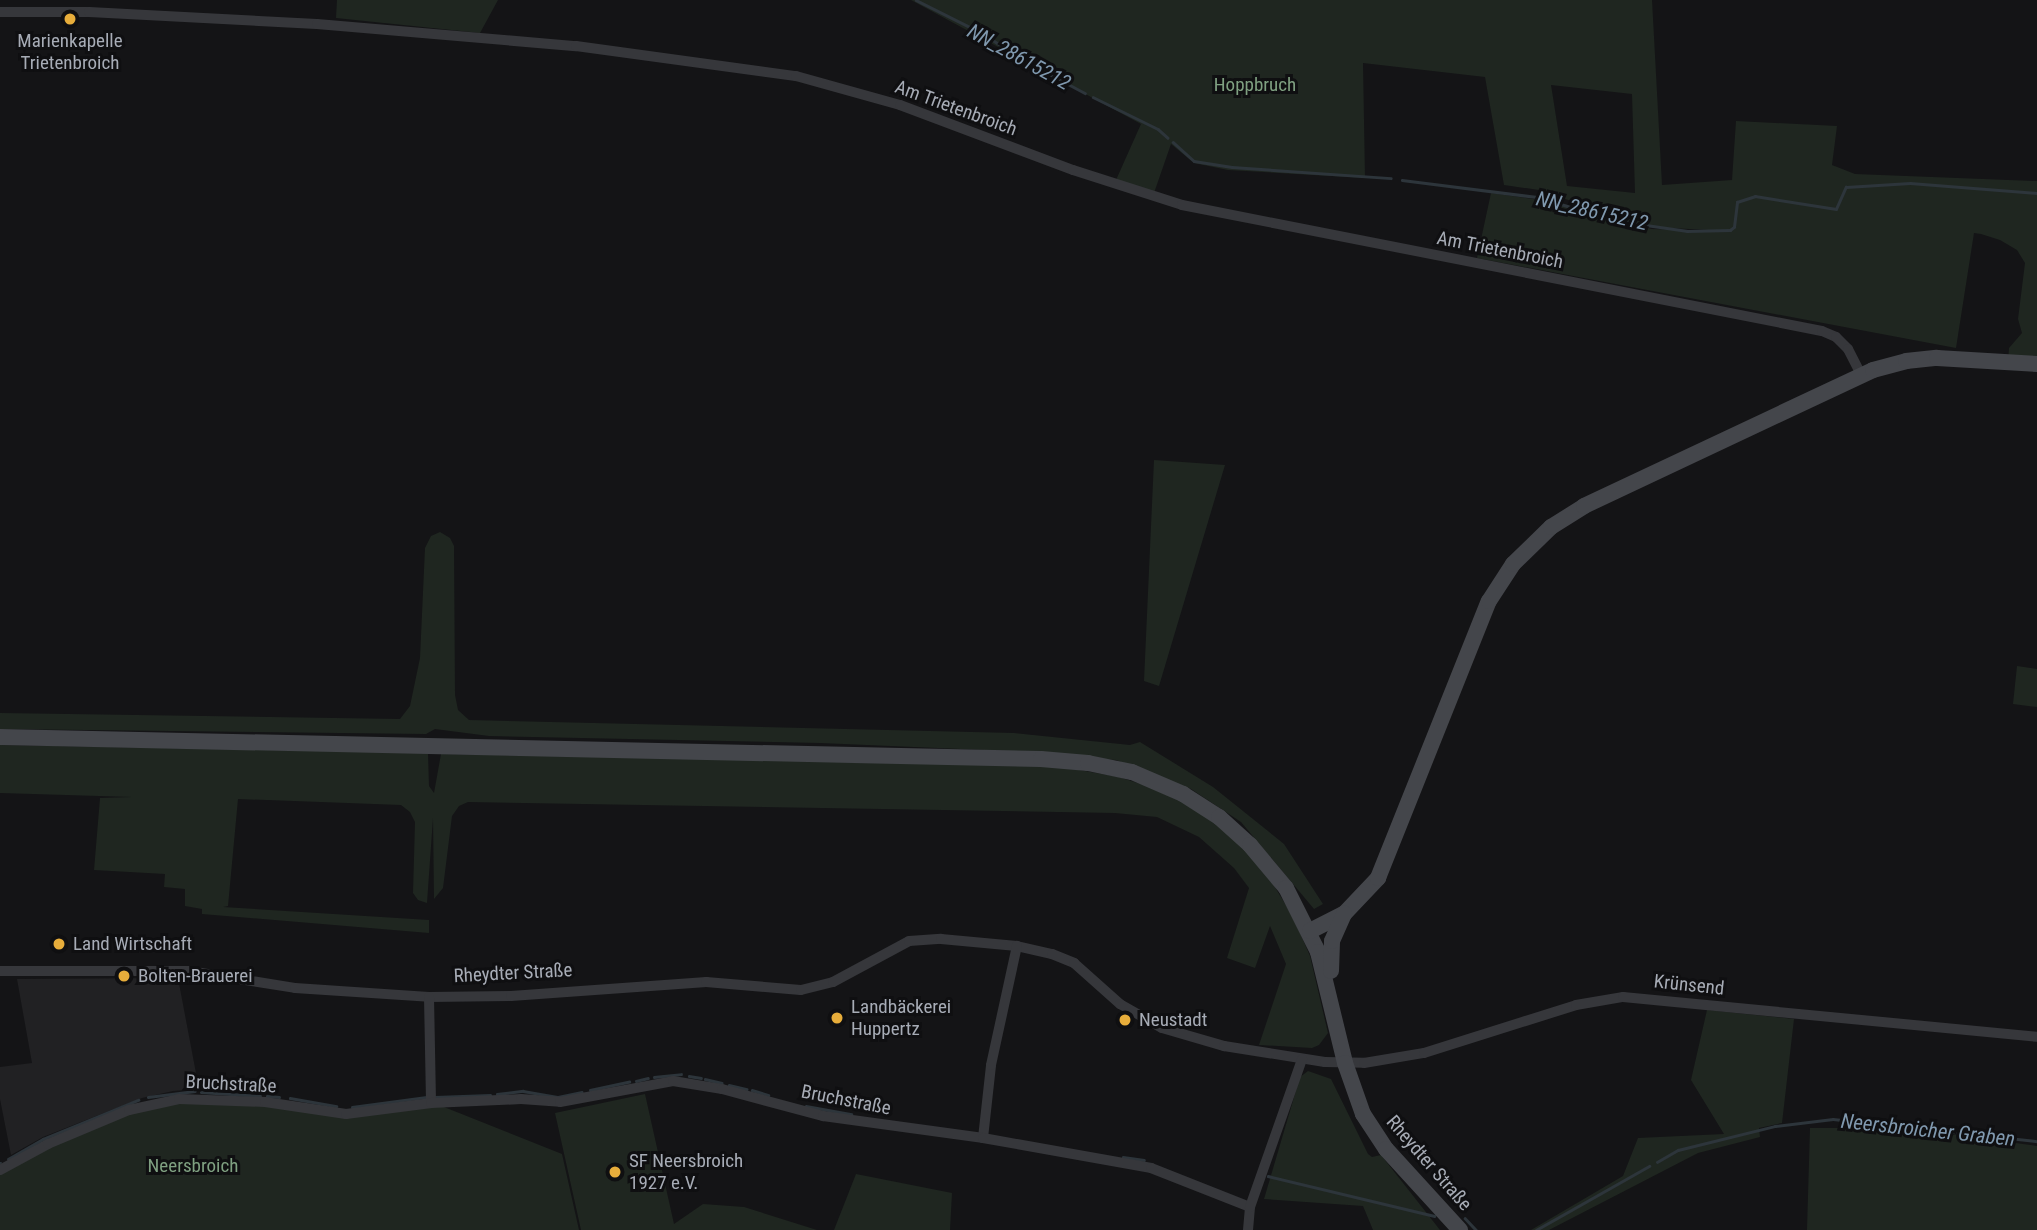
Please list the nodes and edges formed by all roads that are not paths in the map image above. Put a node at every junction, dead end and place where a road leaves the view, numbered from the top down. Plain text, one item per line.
1 (0, 12) edge
2 (2037, 364) edge
3 (1861, 375) junction
4 (0, 737) edge
5 (1344, 914) junction
6 (1310, 931) junction
7 (1017, 946) junction
8 (0, 971) edge
9 (429, 997) junction
10 (1332, 998) junction
11 (2037, 1037) edge
12 (1302, 1059) junction
13 (1345, 1063) junction
14 (431, 1103) junction
15 (983, 1138) junction
16 (0, 1170) edge
17 (1250, 1207) junction
18 (1248, 1230) edge
19 (1460, 1230) edge

1 - 3 street, Am Trietenbroich
2 - 3 main road
3 - 5 main road
4 - 6 main road
5 - 6 main road
5 - 10 main road
6 - 10 main road
7 - 9 street, Rheydter Straße
7 - 12 street, Rheydter Straße
7 - 15 street
8 - 9 street, Rheydter Straße
9 - 14 street
10 - 13 main road
11 - 13 street, Krünsend
12 - 13 street, Rheydter Straße
12 - 17 street
13 - 19 main road, Rheydter Straße
14 - 15 street, Bruchstraße
14 - 16 street, Bruchstraße
15 - 17 street, Bruchstraße
17 - 18 street

